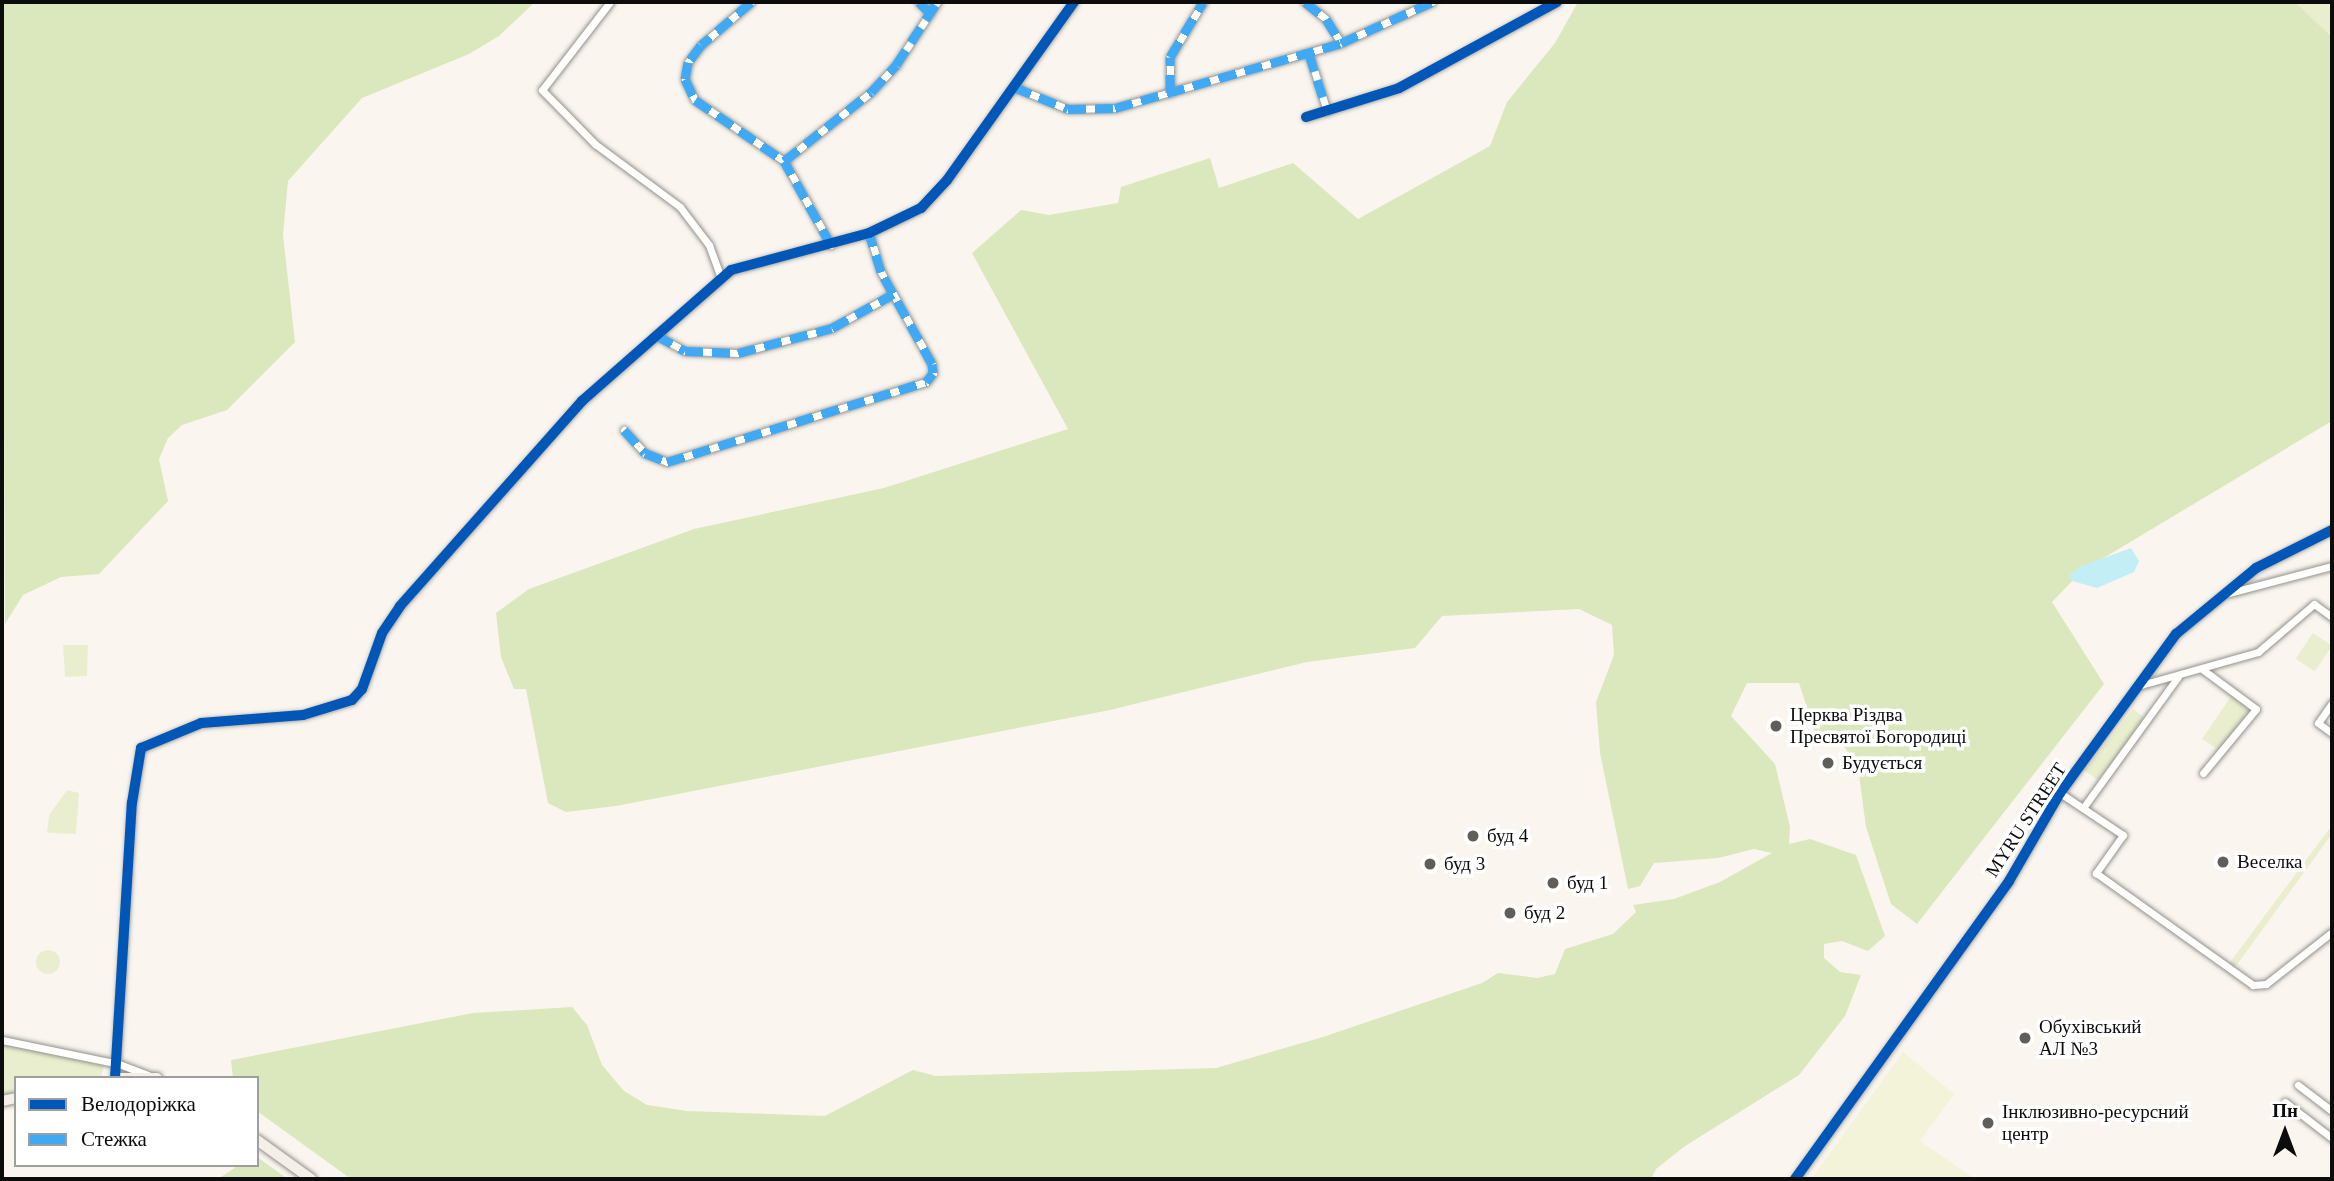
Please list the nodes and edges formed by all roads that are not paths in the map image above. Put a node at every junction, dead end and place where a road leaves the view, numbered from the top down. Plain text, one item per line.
1 (610, 2) edge
2 (751, 2) edge
3 (919, 2) edge
4 (937, 2) edge
5 (1074, 2) edge
6 (1203, 2) edge
7 (1305, 2) edge
8 (1432, 2) edge
9 (1557, 2) edge
10 (930, 13) junction
11 (1341, 43) junction
12 (1308, 54) junction
13 (1014, 86) junction
14 (1170, 93) junction
15 (1326, 111) junction
16 (1306, 117) dead end
17 (784, 161) junction
18 (869, 233) junction
19 (831, 245) junction
20 (720, 276) junction
21 (893, 294) junction
22 (656, 335) junction
23 (625, 429) dead end
24 (2332, 530) edge
25 (2332, 566) edge
26 (2225, 594) junction
27 (2332, 617) edge
28 (2202, 669) junction
29 (2178, 677) junction
30 (2140, 685) junction
31 (2332, 703) edge
32 (2332, 733) edge
33 (2203, 773) dead end
34 (2060, 793) junction
35 (2083, 808) junction
36 (2332, 932) edge
37 (2, 1040) edge
38 (118, 1064) junction
39 (117, 1076) edge
40 (150, 1076) edge
41 (2298, 1085) dead end
42 (2285, 1102) dead end
43 (2332, 1111) edge
44 (2332, 1138) edge
45 (259, 1141) edge
46 (311, 1179) edge
47 (1795, 1179) edge

1 - 20 street
2 - 17 street
3 - 10 street
4 - 10 street
5 - 13 street
6 - 14 street
7 - 11 street
8 - 11 street
9 - 15 street
10 - 17 street
11 - 12 street
12 - 14 street
12 - 15 street
13 - 14 street
13 - 18 street
15 - 16 street
17 - 19 street
18 - 19 street
18 - 21 street
19 - 20 street
20 - 22 street
21 - 22 street
21 - 23 street
22 - 38 street
24 - 26 street, MYRU STREET
25 - 26 street
26 - 30 street, MYRU STREET
27 - 28 street
28 - 29 street
28 - 33 street
29 - 30 street
29 - 35 street
30 - 34 street, MYRU STREET
31 - 32 street
34 - 35 street
34 - 47 street, MYRU STREET
35 - 36 street
37 - 38 street
38 - 39 street
38 - 40 street
41 - 43 street
42 - 44 street
45 - 46 main road

